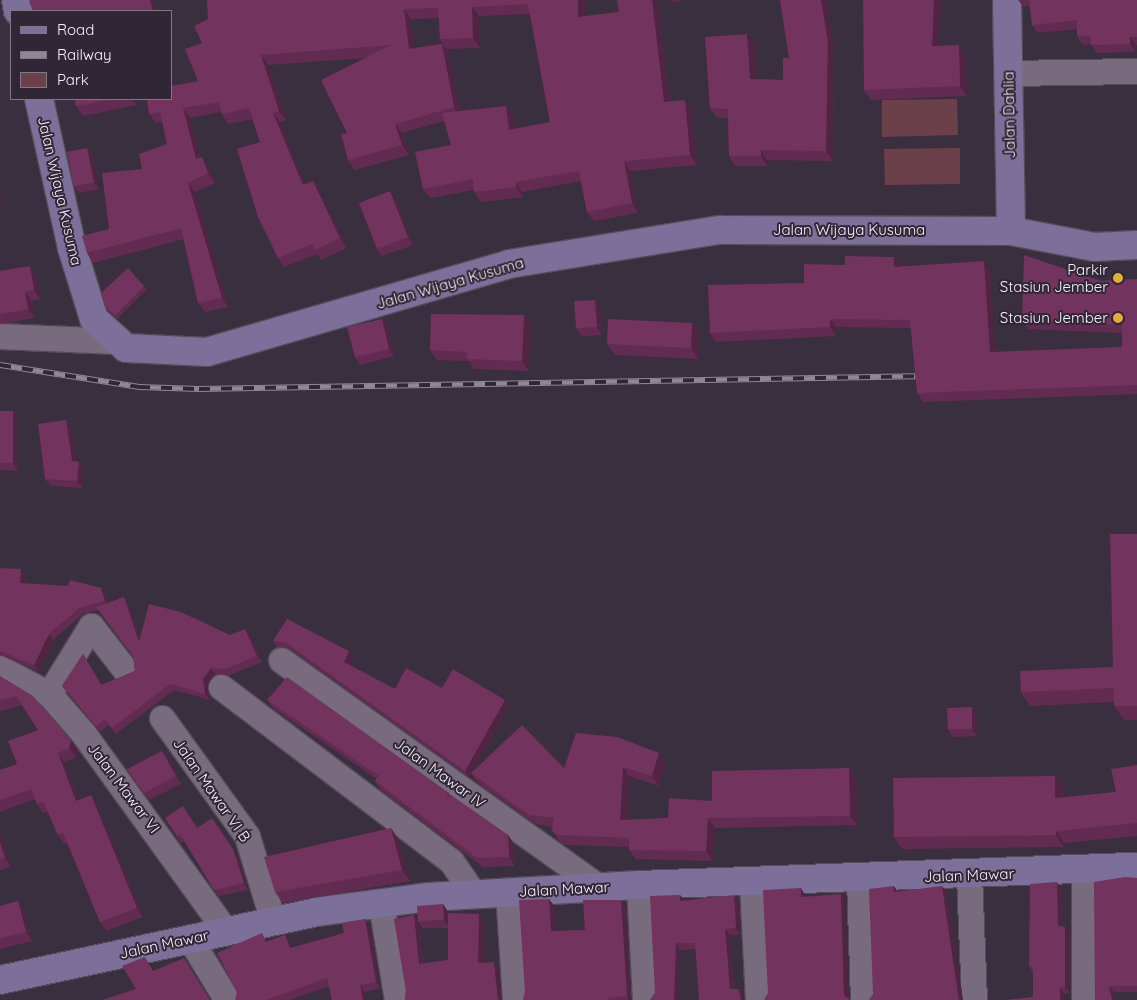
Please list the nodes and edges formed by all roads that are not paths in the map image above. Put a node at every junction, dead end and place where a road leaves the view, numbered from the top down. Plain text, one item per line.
1 (1007, 0) edge
2 (1137, 71) edge
3 (1008, 73) junction
4 (39, 100) edge
5 (1011, 231) junction
6 (1137, 245) edge
7 (0, 336) edge
8 (114, 341) junction
9 (281, 660) dead end
10 (0, 668) edge
11 (126, 671) dead end
12 (221, 687) dead end
13 (49, 694) junction
14 (162, 718) dead end
15 (1137, 867) edge
16 (1084, 871) junction
17 (969, 875) junction
18 (859, 879) junction
19 (752, 882) junction
20 (639, 885) junction
21 (598, 887) junction
22 (508, 891) junction
23 (474, 894) junction
24 (381, 904) junction
25 (273, 921) junction
26 (226, 931) junction
27 (190, 938) junction
28 (0, 980) edge
29 (227, 1000) edge
30 (397, 1000) edge
31 (515, 1000) edge
32 (645, 1000) edge
33 (758, 1000) edge
34 (863, 1000) edge
35 (974, 1000) edge
36 (1084, 1000) edge

1 - 3 street, Jalan Dahlia
2 - 3 street
3 - 5 street, Jalan Dahlia
4 - 8 street, Jalan Wijaya Kusuma
5 - 6 street, Jalan Wijaya Kusuma
5 - 8 street, Jalan Wijaya Kusuma
7 - 8 street
9 - 21 street, Jalan Mawar IV
10 - 13 street, Jalan Mawar VI
11 - 13 street
12 - 23 street
13 - 26 street, Jalan Mawar VI
14 - 25 street, Jalan Mawar VI B
15 - 16 street, Jalan Mawar
16 - 17 street, Jalan Mawar
16 - 36 street
17 - 18 street, Jalan Mawar
17 - 35 street
18 - 19 street, Jalan Mawar
18 - 34 street
19 - 20 street, Jalan Mawar
19 - 33 street
20 - 21 street, Jalan Mawar
20 - 32 street
21 - 22 street, Jalan Mawar
22 - 23 street, Jalan Mawar
22 - 31 street
23 - 24 street, Jalan Mawar
24 - 25 street, Jalan Mawar
24 - 30 street
25 - 26 street, Jalan Mawar
26 - 27 street, Jalan Mawar
27 - 28 street, Jalan Mawar
27 - 29 street

